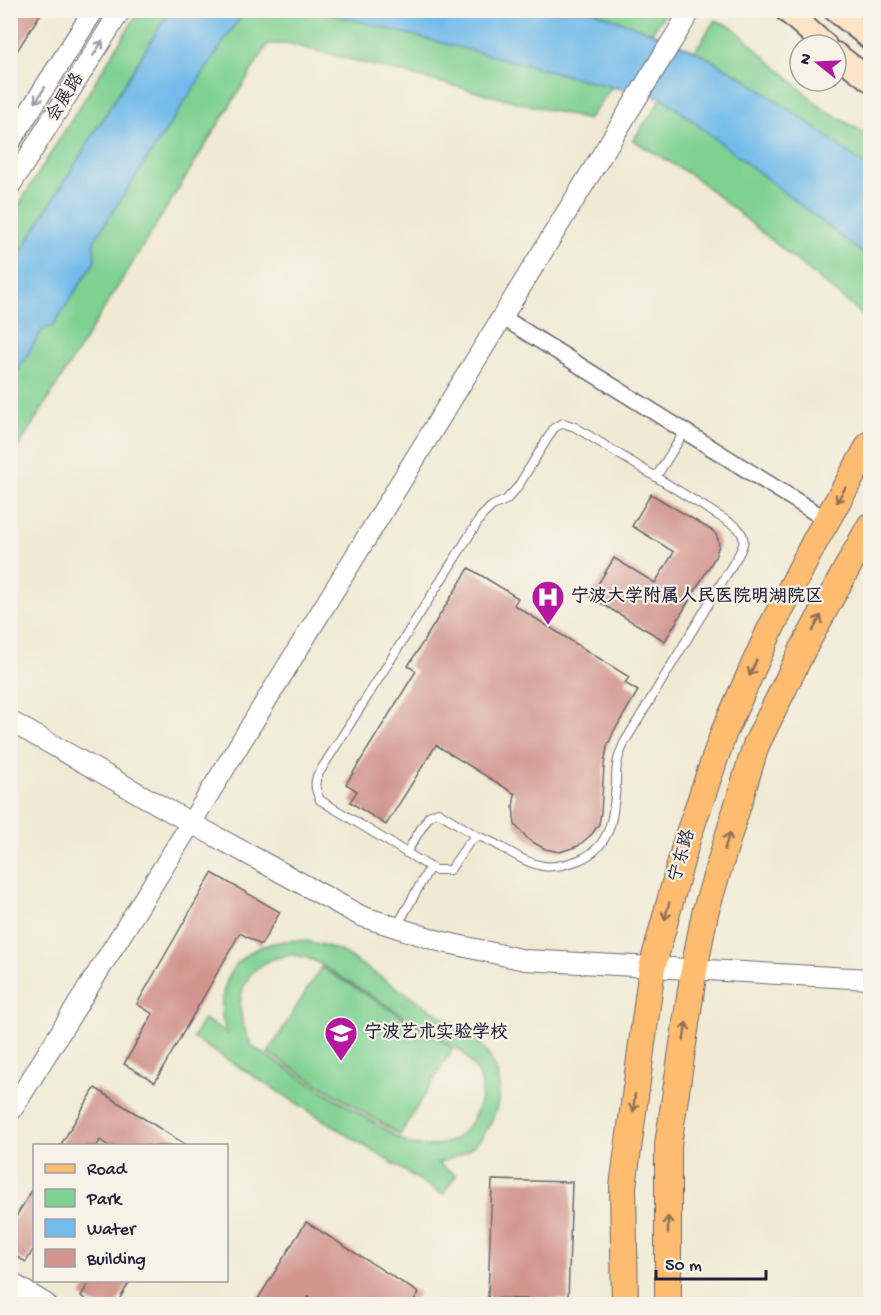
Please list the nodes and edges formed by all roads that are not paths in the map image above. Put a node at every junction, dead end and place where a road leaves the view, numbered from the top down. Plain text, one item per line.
1 (94, 10) edge
2 (121, 10) edge
3 (691, 10) edge
4 (786, 10) edge
5 (835, 10) edge
6 (812, 33) edge
7 (870, 38) edge
8 (848, 63) edge
9 (870, 80) edge
10 (10, 142) edge
11 (10, 186) edge
12 (502, 318) junction
13 (684, 431) junction
14 (870, 444) edge
15 (656, 477) junction
16 (827, 520) junction
17 (870, 526) edge
18 (10, 721) edge
19 (191, 824) junction
20 (477, 836) junction
21 (406, 853) junction
22 (430, 867) junction
23 (396, 927) junction
24 (652, 968) junction
25 (694, 970) junction
26 (870, 979) edge
27 (10, 1113) edge
28 (10, 1282) edge
29 (46, 1305) edge
30 (625, 1305) edge
31 (669, 1305) edge

1 -> 10 street, 会展路
11 -> 2 street, 会展路
3 - 12 street
4 - 6 main road
5 - 7 main road
8 - 9 main road
12 - 13 street
12 - 19 street
13 - 15 lane
13 - 16 street
14 -> 16 main road, 宁东路
15 - 20 lane
15 - 21 lane
16 -> 24 main road, 宁东路
25 -> 17 main road, 宁东路
18 - 19 street
19 - 23 street
19 - 27 street
20 - 21 lane
20 - 22 lane
21 - 22 lane
22 - 23 lane
23 - 24 street
24 - 25 street
24 -> 30 main road, 宁东路
25 - 26 street
31 -> 25 main road, 宁东路
28 - 29 street

